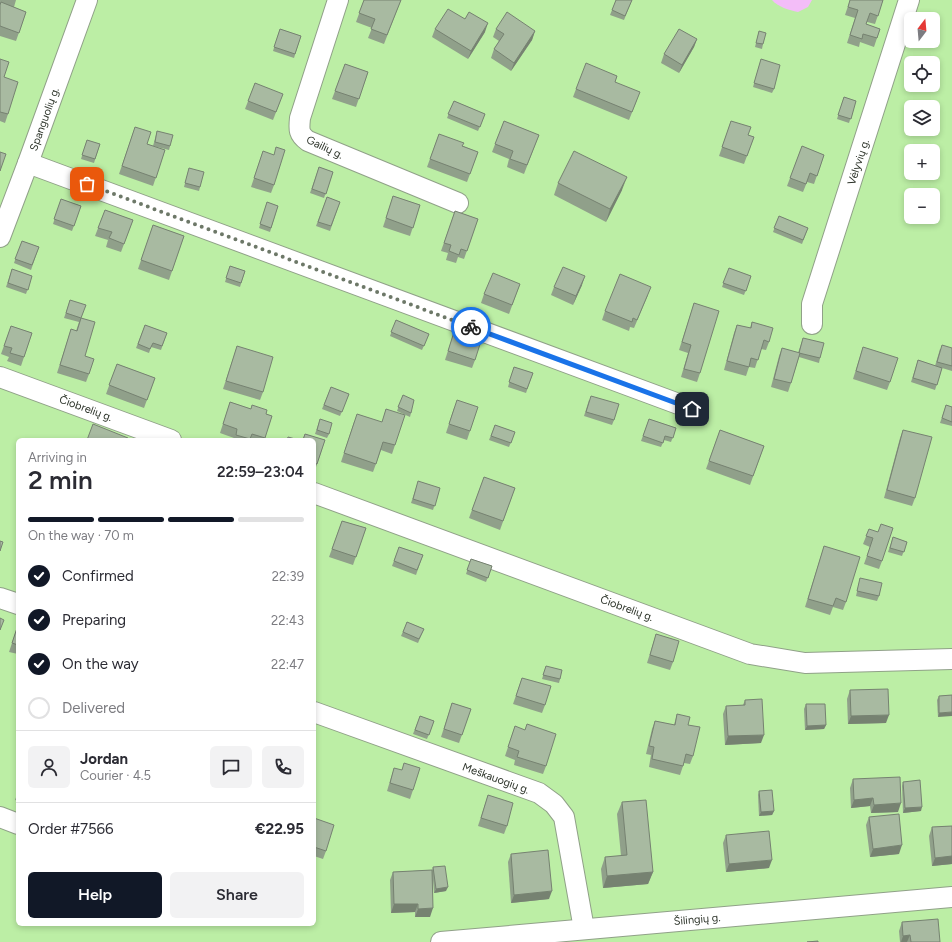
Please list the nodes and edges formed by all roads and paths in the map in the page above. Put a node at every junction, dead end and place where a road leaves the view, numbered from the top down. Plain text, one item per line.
1 (87, 0) edge
2 (338, 0) edge
3 (909, 0) edge
4 (28, 163) junction
5 (458, 203) dead end
6 (0, 237) edge
7 (812, 324) dead end
8 (0, 377) edge
9 (692, 409) dead end
10 (167, 438) edge
11 (316, 494) edge
12 (0, 598) edge
13 (16, 603) edge
14 (952, 659) edge
15 (316, 713) edge
16 (0, 817) edge
17 (16, 823) edge
18 (952, 897) edge
19 (584, 929) junction
20 (441, 942) edge

1 - 4 street, Spanguolių g.
2 - 5 street, Gailių g.
3 - 7 street, Vėlyvių g.
4 - 6 street, Spanguolių g.
4 - 9 street
8 - 10 street, Čiobrelių g.
11 - 14 street, Čiobrelių g.
12 - 13 street
15 - 19 street, Meškauogių g.
16 - 17 street
18 - 19 street, Šilingių g.
19 - 20 street, Šilingių g.

